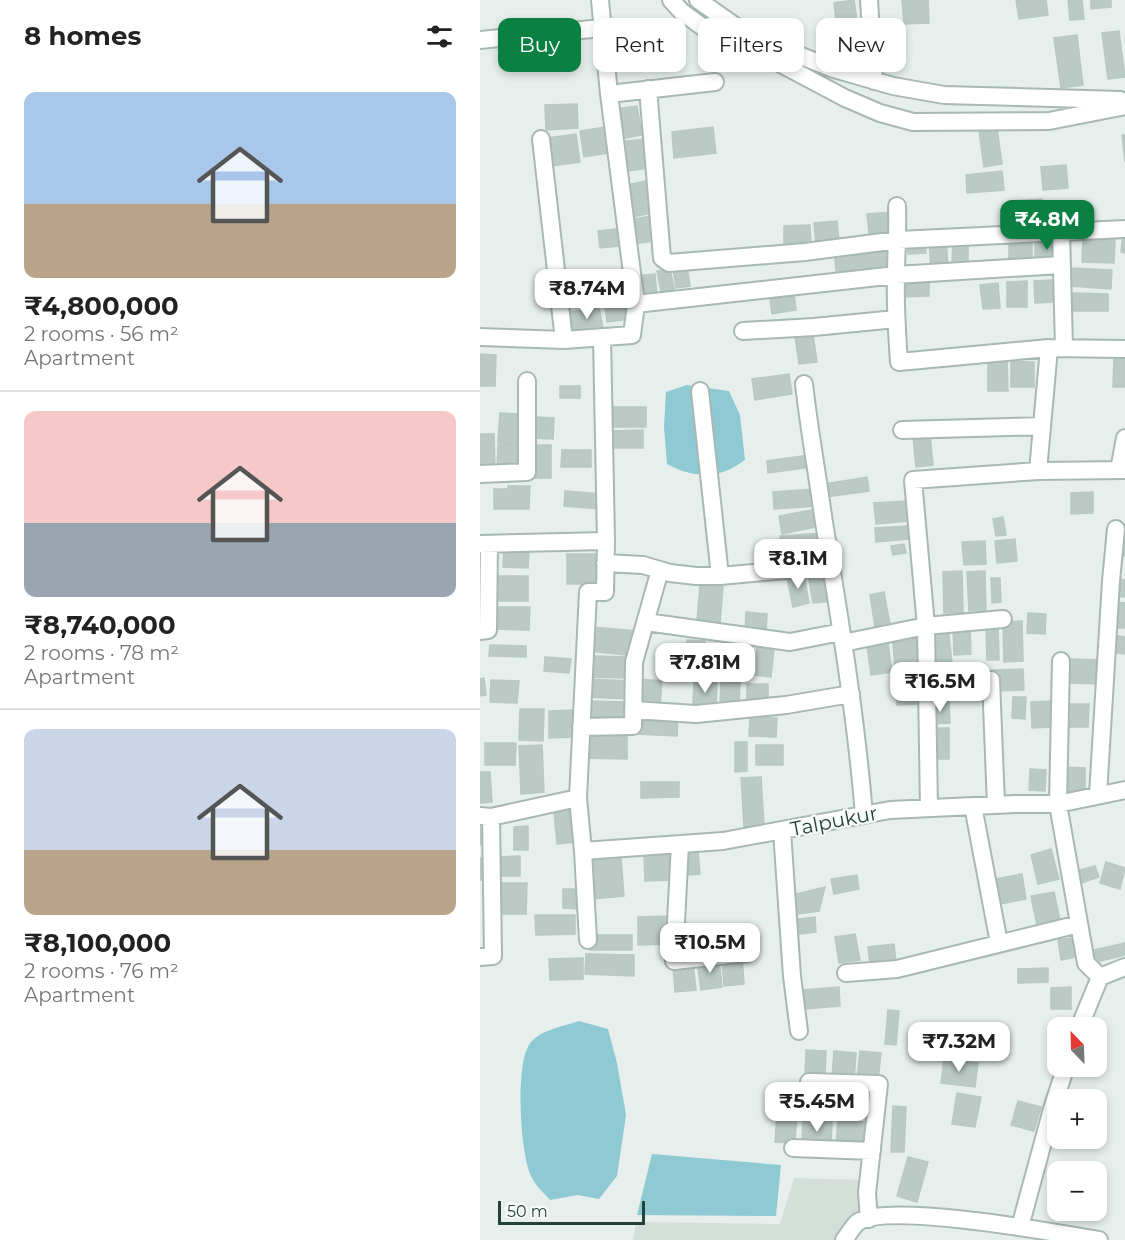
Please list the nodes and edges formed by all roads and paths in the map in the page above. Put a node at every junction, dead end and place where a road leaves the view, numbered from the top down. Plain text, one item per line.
1 (600, 0) edge
2 (671, 0) edge
3 (698, 0) edge
4 (868, 0) edge
5 (601, 18) edge
6 (593, 29) edge
7 (480, 40) edge
8 (607, 72) edge
9 (874, 81) junction
10 (715, 82) dead end
11 (648, 89) junction
12 (609, 94) junction
13 (1125, 100) edge
14 (1125, 106) edge
15 (541, 139) dead end
16 (897, 206) dead end
17 (1125, 229) edge
18 (1060, 231) junction
19 (898, 240) junction
20 (1061, 265) junction
21 (896, 275) junction
22 (636, 304) junction
23 (896, 319) junction
24 (743, 331) dead end
25 (480, 337) edge
26 (602, 337) junction
27 (564, 340) junction
28 (1057, 348) junction
29 (1125, 349) edge
30 (527, 381) dead end
31 (804, 384) dead end
32 (700, 391) dead end
33 (1042, 426) junction
34 (902, 430) dead end
35 (1125, 438) edge
36 (1122, 470) edge
37 (1038, 471) junction
38 (480, 474) edge
39 (1116, 529) dead end
40 (606, 541) junction
41 (485, 544) edge
42 (605, 563) junction
43 (831, 566) junction
44 (660, 570) junction
45 (720, 576) junction
46 (1003, 619) dead end
47 (646, 622) junction
48 (926, 626) junction
49 (480, 631) edge
50 (842, 638) junction
51 (1061, 661) dead end
52 (990, 680) dead end
53 (851, 694) junction
54 (633, 710) junction
55 (581, 727) junction
56 (1125, 790) edge
57 (1098, 795) junction
58 (578, 798) junction
59 (1058, 804) junction
60 (996, 805) junction
61 (973, 806) junction
62 (929, 808) junction
63 (864, 815) junction
64 (486, 816) edge
65 (782, 831) junction
66 (680, 844) junction
67 (583, 851) junction
68 (1079, 924) junction
69 (588, 940) dead end
70 (999, 943) junction
71 (747, 952) dead end
72 (480, 957) edge
73 (1125, 967) edge
74 (846, 973) dead end
75 (1100, 977) junction
76 (1084, 1017) edge
77 (799, 1031) dead end
78 (1062, 1077) edge
79 (809, 1082) dead end
80 (793, 1148) dead end
81 (872, 1151) junction
82 (869, 1219) junction
83 (1020, 1227) junction
84 (1059, 1237) edge
85 (844, 1240) edge
86 (1099, 1240) edge

1 - 5 street
2 - 14 street
3 - 9 street
4 - 9 street
6 - 7 street
8 - 12 street
9 - 13 street
10 - 11 street
11 - 12 street
11 - 19 street
12 - 22 street
15 - 27 street
16 - 19 street
17 - 18 street
18 - 19 street
18 - 20 street
19 - 21 street
20 - 21 street
20 - 28 street
21 - 22 street
21 - 23 street
22 - 26 street
23 - 24 street
23 - 28 street
25 - 27 street
26 - 27 street
26 - 40 street
28 - 29 street
28 - 33 street
30 - 38 street
31 - 43 street
32 - 45 street
33 - 34 street
33 - 37 street
35 - 36 street
36 - 37 street
37 - 48 street
39 - 57 street
40 - 41 street
40 - 42 street
41 - 49 street
42 - 44 street
42 - 55 street
43 - 45 street
43 - 50 street
44 - 45 street
44 - 47 street
46 - 48 street
47 - 50 street
47 - 54 street
48 - 50 street
48 - 62 street
50 - 53 street
51 - 59 street
52 - 60 street
53 - 54 street
53 - 63 street
54 - 55 street
55 - 58 street
56 - 57 street, Talpukur
57 - 59 street, Talpukur
58 - 64 street
58 - 67 street
59 - 60 street, Talpukur
59 - 68 street
60 - 61 street, Talpukur
61 - 62 street, Talpukur
61 - 70 street
62 - 63 street, Talpukur
63 - 65 street, Talpukur
64 - 72 street
65 - 66 street, Talpukur
65 - 77 street
66 - 67 street, Talpukur
66 - 71 street
67 - 69 street
68 - 70 street
68 - 75 street
70 - 74 street
73 - 75 street
75 - 76 street
78 - 83 street
79 - 81 street
80 - 81 street
81 - 82 street
82 - 83 street
82 - 85 street
83 - 84 street
84 - 86 street

